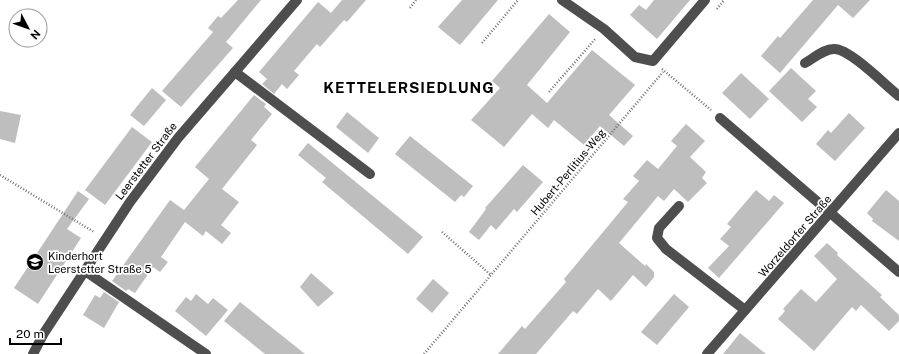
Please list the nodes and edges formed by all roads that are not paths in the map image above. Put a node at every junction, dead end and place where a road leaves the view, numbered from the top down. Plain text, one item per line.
1 (296, 0) edge
2 (562, 0) edge
3 (704, 0) edge
4 (805, 63) dead end
5 (235, 72) junction
6 (899, 96) edge
7 (720, 118) road end
8 (899, 133) edge
9 (370, 174) dead end
10 (679, 206) dead end
11 (831, 213) junction
12 (84, 271) junction
13 (899, 272) edge
14 (745, 310) junction
15 (33, 354) edge
16 (206, 354) edge
17 (707, 354) edge

1 - 5 street, Leerstetter Straße
2 - 3 street
4 - 6 street
5 - 9 street
5 - 12 street, Leerstetter Straße
7 - 11 street
8 - 11 street, Worzeldorfer Straße
10 - 14 street
11 - 13 street
11 - 14 street, Worzeldorfer Straße
12 - 15 street, Leerstetter Straße
12 - 16 street
14 - 17 street, Worzeldorfer Straße

